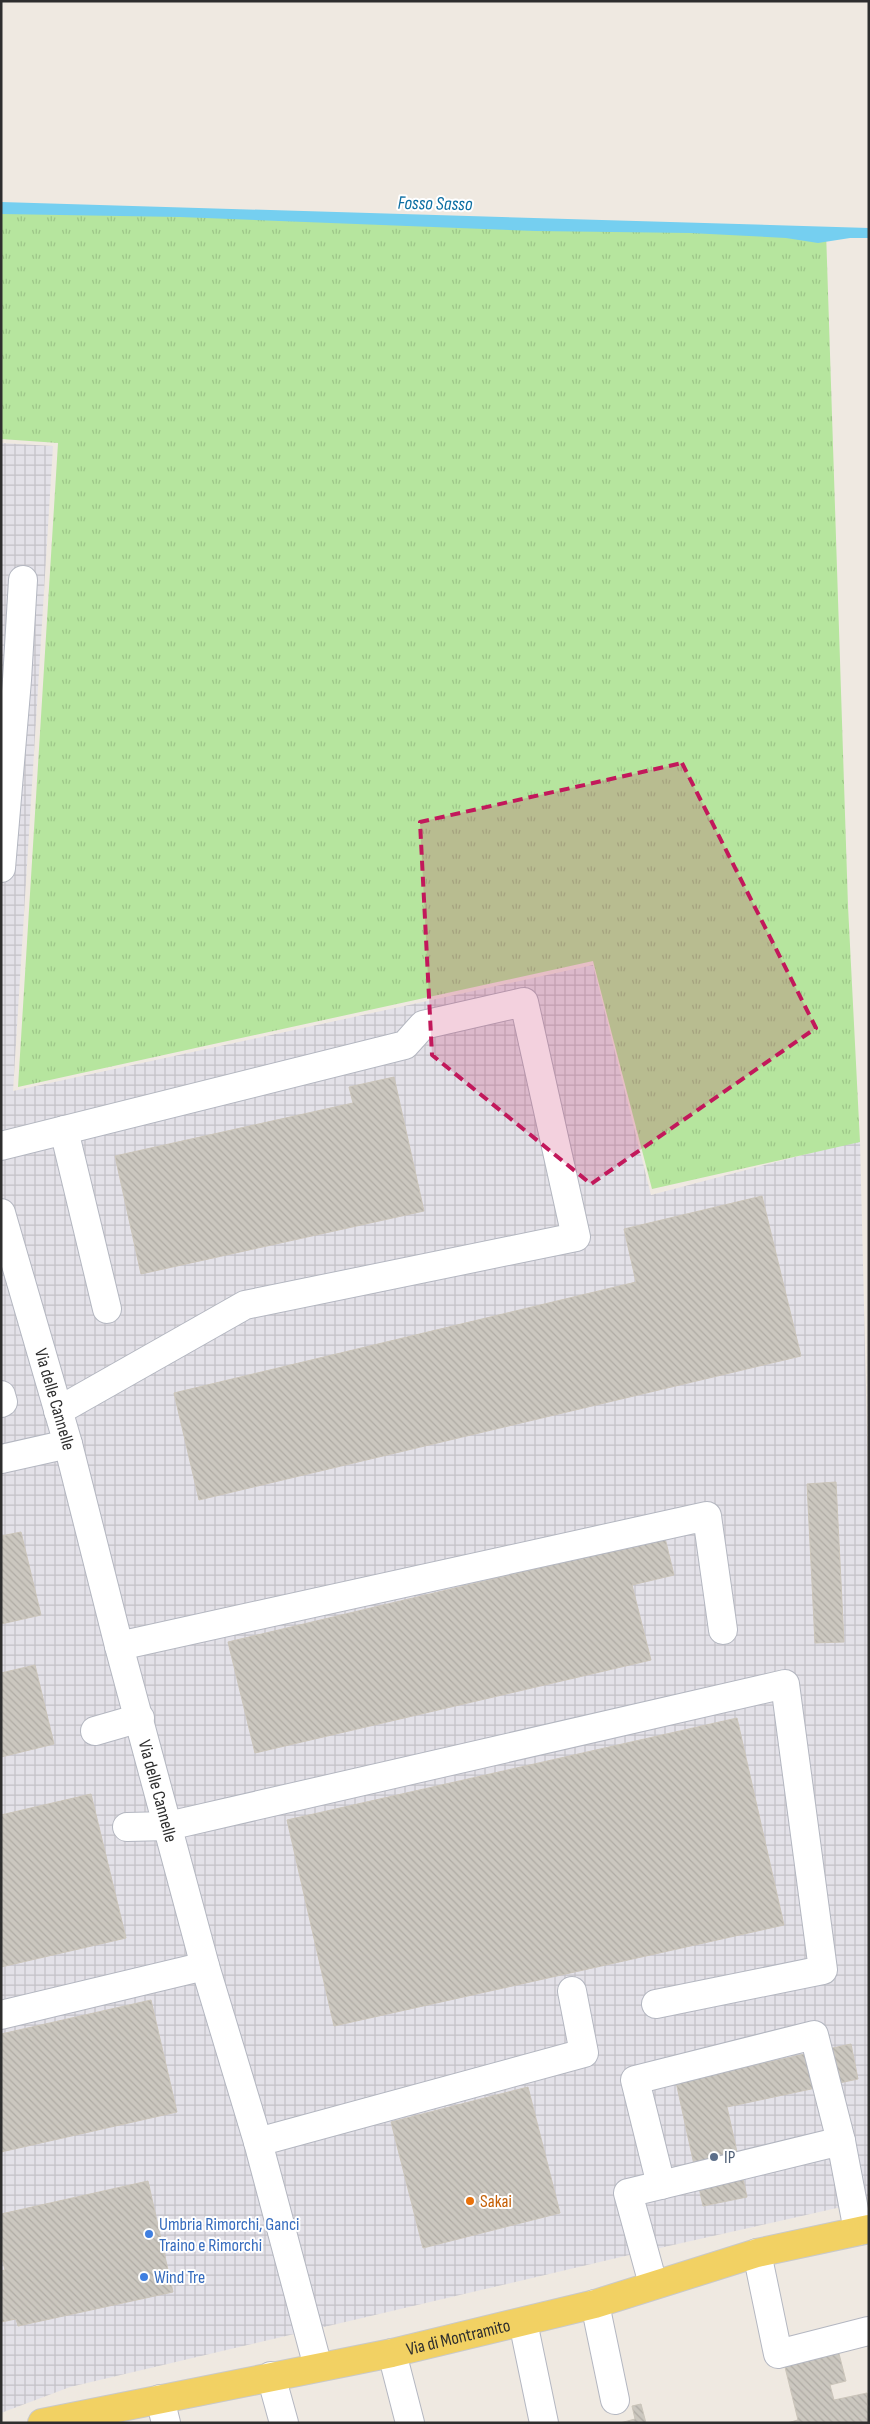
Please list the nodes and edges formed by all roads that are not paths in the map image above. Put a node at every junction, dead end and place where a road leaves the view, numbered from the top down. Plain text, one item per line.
1 (23, 580) dead end
2 (9, 679) edge
3 (1, 868) edge
4 (64, 1130) junction
5 (1, 1146) edge
6 (1, 1213) edge
7 (107, 1309) dead end
8 (1, 1395) edge
9 (1, 1403) edge
10 (58, 1411) junction
11 (68, 1444) junction
12 (1, 1459) edge
13 (723, 1630) dead end
14 (119, 1646) junction
15 (140, 1718) junction
16 (95, 1731) dead end
17 (168, 1826) junction
18 (127, 1827) dead end
19 (206, 1966) junction
20 (572, 1991) dead end
21 (656, 2004) dead end
22 (1, 2015) edge
23 (840, 2141) junction
24 (258, 2142) junction
25 (662, 2185) junction
26 (863, 2230) edge
27 (756, 2253) junction
28 (653, 2284) junction
29 (596, 2304) junction
30 (523, 2322) junction
31 (868, 2332) edge
32 (392, 2353) junction
33 (318, 2367) junction
34 (271, 2376) junction
35 (615, 2400) dead end
36 (163, 2411) edge
37 (42, 2423) edge
38 (284, 2423) edge
39 (410, 2423) edge
40 (544, 2423) edge

1 - 2 street
2 - 3 street
4 - 5 street
4 - 7 street
4 - 10 street
6 - 10 street, Via delle Cannelle
8 - 9 street
10 - 11 street, Via delle Cannelle
11 - 12 street
11 - 14 street, Via delle Cannelle
13 - 14 street
14 - 15 street, Via delle Cannelle
15 - 16 street
15 - 17 street, Via delle Cannelle
17 - 18 street
17 - 19 street, Via delle Cannelle
17 - 21 street
19 - 22 street
19 - 24 street, Via delle Cannelle
20 - 24 street
23 - 25 street
23 - 25 street
23 - 26 street
24 - 33 street, Via delle Cannelle
25 - 28 street
26 - 27 main road, Via di Montramito
27 - 28 main road, Via di Montramito
27 - 31 street
28 - 29 main road, Via di Montramito
29 - 30 main road, Via di Montramito
29 - 35 street
30 - 32 main road, Via di Montramito
30 - 40 street
32 - 33 main road, Via di Montramito
32 - 39 street
33 - 34 main road, Via di Montramito
34 - 36 main road, Via di Montramito
34 - 38 street
36 - 37 main road, Via di Montramito

